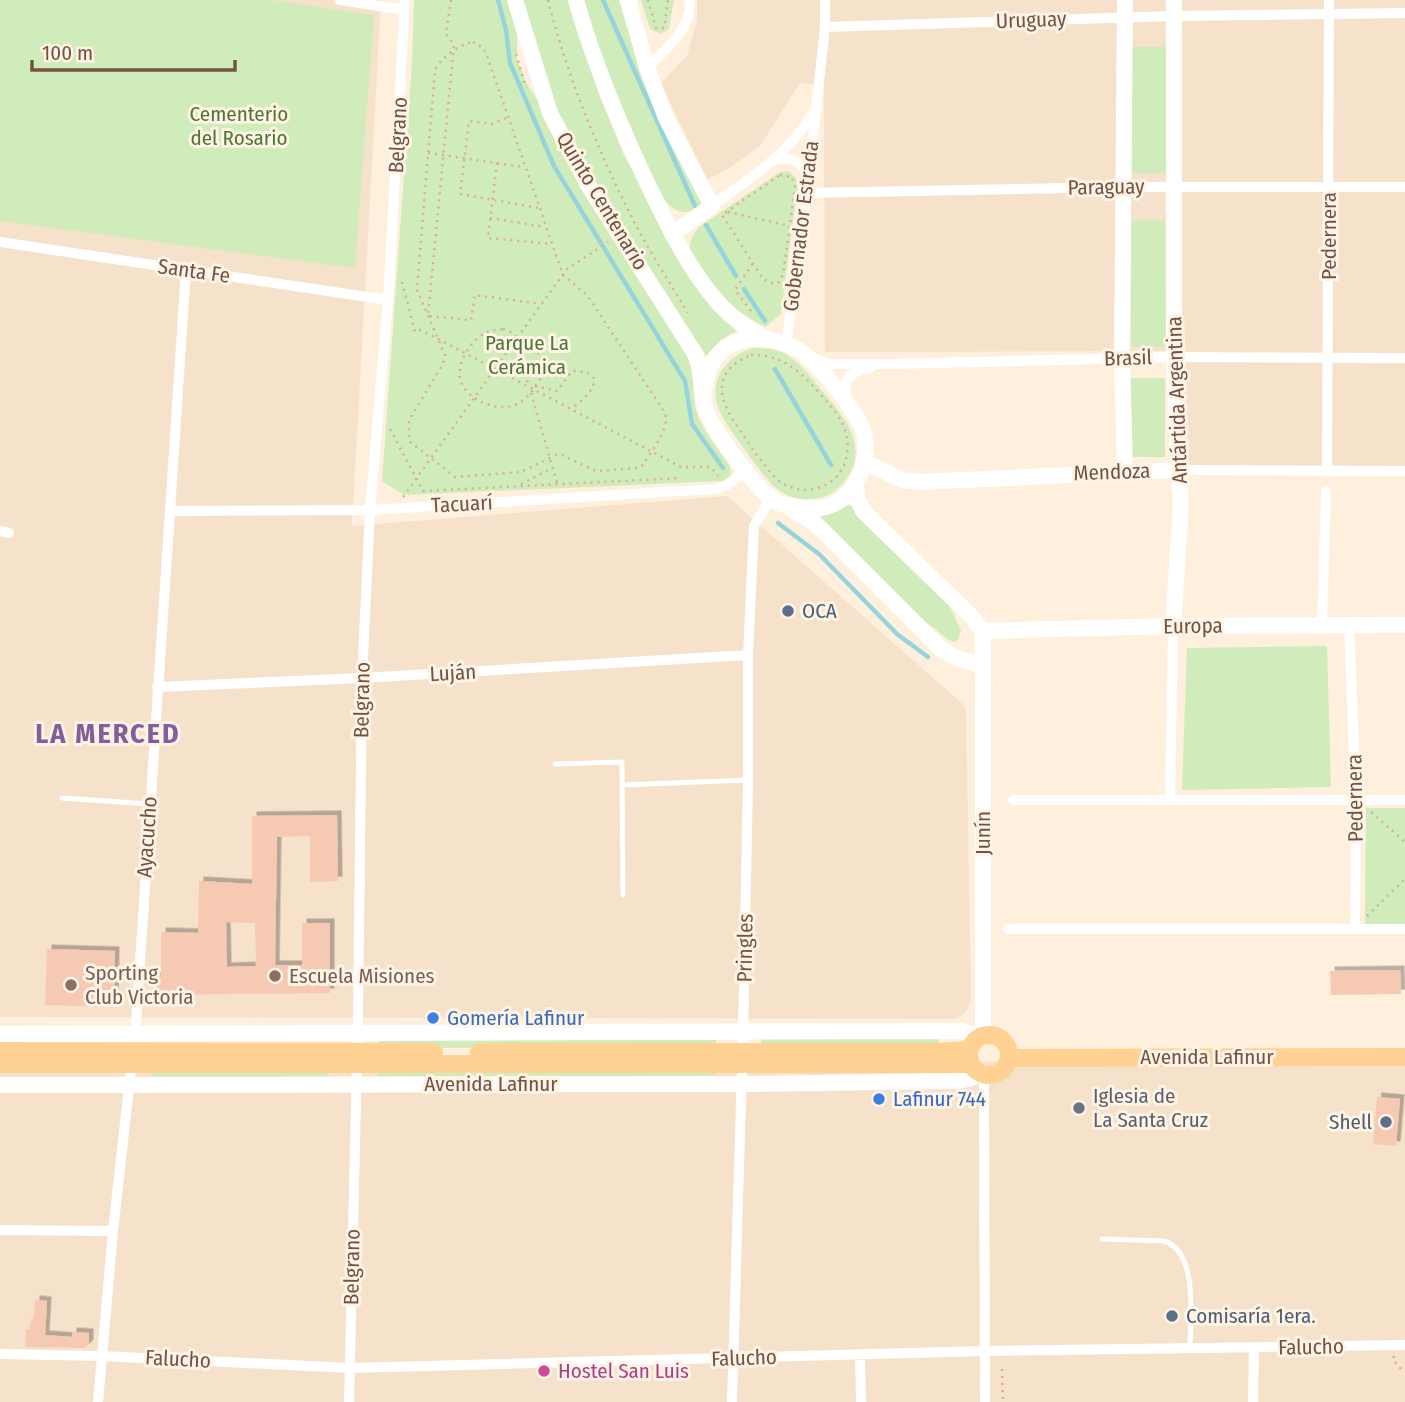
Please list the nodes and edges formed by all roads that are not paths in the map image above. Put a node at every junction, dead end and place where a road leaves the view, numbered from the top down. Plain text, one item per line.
1 (340, 0) edge
2 (514, 0) edge
3 (576, 0) edge
4 (628, 0) edge
5 (690, 0) edge
6 (825, 0) edge
7 (1125, 0) edge
8 (1329, 0) edge
9 (405, 5) edge
10 (1174, 8) edge
11 (1329, 13) junction
12 (1405, 13) edge
13 (1125, 17) junction
14 (825, 27) junction
15 (647, 68) junction
16 (817, 106) junction
17 (773, 161) junction
18 (809, 173) junction
19 (1174, 186) junction
20 (1123, 187) junction
21 (1405, 187) edge
22 (1329, 188) junction
23 (807, 193) junction
24 (719, 209) junction
25 (672, 234) junction
26 (0, 242) edge
27 (186, 270) junction
28 (388, 300) junction
29 (785, 345) junction
30 (1329, 356) junction
31 (1174, 357) junction
32 (1122, 358) junction
33 (1405, 358) edge
34 (894, 364) junction
35 (703, 394) junction
36 (860, 424) junction
37 (866, 462) junction
38 (744, 467) junction
39 (1178, 470) junction
40 (1125, 471) junction
41 (1326, 471) junction
42 (1405, 471) edge
43 (856, 481) junction
44 (1326, 492) dead end
45 (776, 501) junction
46 (370, 510) junction
47 (170, 511) junction
48 (1173, 625) junction
49 (1322, 625) junction
50 (1349, 625) junction
51 (1405, 625) edge
52 (982, 631) junction
53 (748, 655) junction
54 (983, 666) junction
55 (362, 678) junction
56 (157, 687) junction
57 (555, 764) dead end
58 (748, 780) junction
59 (622, 785) junction
60 (62, 798) dead end
61 (1013, 800) dead end
62 (1170, 800) junction
63 (1356, 800) junction
64 (1405, 800) edge
65 (149, 804) junction
66 (623, 895) dead end
67 (1355, 928) junction
68 (1008, 929) dead end
69 (1405, 929) edge
70 (135, 1033) junction
71 (358, 1033) junction
72 (743, 1033) junction
73 (0, 1034) edge
74 (0, 1051) edge
75 (978, 1056) junction
76 (1405, 1057) edge
77 (133, 1058) junction
78 (356, 1058) junction
79 (742, 1058) junction
80 (1009, 1058) junction
81 (0, 1064) edge
82 (0, 1084) edge
83 (356, 1084) junction
84 (741, 1084) junction
85 (129, 1086) junction
86 (0, 1230) edge
87 (113, 1231) junction
88 (1102, 1239) dead end
89 (1405, 1345) edge
90 (1254, 1348) junction
91 (1190, 1349) junction
92 (985, 1351) junction
93 (0, 1354) edge
94 (860, 1355) junction
95 (102, 1356) junction
96 (733, 1358) junction
97 (351, 1368) junction
98 (98, 1402) edge
99 (349, 1402) edge
100 (732, 1402) edge
101 (861, 1402) edge
102 (985, 1402) edge
103 (1252, 1402) edge

1 - 9 street
2 - 35 street, Quinto Centenario
3 - 25 street, Quinto Centenario
4 - 15 street
5 - 15 street
6 - 14 street, Gobernador Estrada
7 - 13 street
8 - 11 street, Pedernera
9 - 28 street, Belgrano
10 - 11 street, Uruguay
10 - 13 street, Uruguay
10 - 19 street, Antártida Argentina
11 - 12 street, Uruguay
11 - 22 street, Pedernera
13 - 14 street, Uruguay
13 - 20 street
14 - 16 street, Gobernador Estrada
15 - 24 street
16 - 17 street, Gobernador Estrada
16 - 18 street, Gobernador Estrada
17 - 18 street
17 - 24 street, Gobernador Estrada
18 - 23 street, Gobernador Estrada
19 - 20 street, Paraguay
19 - 22 street, Paraguay
19 - 31 street, Antártida Argentina
20 - 23 street, Paraguay
20 - 32 street
21 - 22 street, Paraguay
22 - 30 street, Pedernera
23 - 29 street, Gobernador Estrada
24 - 25 street, Gobernador Estrada
25 - 29 street, Quinto Centenario
26 - 27 street, Santa Fe
27 - 28 street, Santa Fe
27 - 47 street, Ayacucho
28 - 46 street, Belgrano
29 - 34 street, Brasil
29 - 35 street
29 - 36 street, Quinto Centenario
30 - 31 street, Brasil
30 - 33 street, Brasil
30 - 41 street, Pedernera
31 - 32 street, Brasil
31 - 39 street, Antártida Argentina
32 - 34 street, Brasil
32 - 40 street
34 - 36 street, Brasil
35 - 38 street, Quinto Centenario
36 - 37 street
37 - 40 street, Mendoza
37 - 43 street
38 - 45 street, Quinto Centenario
38 - 46 street, Tacuarí
39 - 40 street, Mendoza
39 - 41 street, Mendoza
39 - 48 street, Antártida Argentina
41 - 42 street, Mendoza
43 - 45 street
43 - 52 street
44 - 49 street
45 - 53 street, Pringles
45 - 54 street
46 - 47 street, Tacuarí
46 - 55 street, Belgrano
47 - 56 street, Ayacucho
48 - 49 street, Europa
48 - 52 street, Europa
48 - 62 street, Antártida Argentina
49 - 50 street, Europa
50 - 51 street, Europa
50 - 63 street, Pedernera
52 - 54 street, Junín
53 - 55 street, Luján
53 - 58 street, Pringles
54 - 75 street, Junín
55 - 56 street, Luján
55 - 71 street, Belgrano
56 - 65 street, Ayacucho
57 - 59 lane
58 - 59 lane
58 - 72 street, Pringles
59 - 66 lane
60 - 65 lane
61 - 62 street
62 - 63 street
63 - 64 street
63 - 67 street, Pedernera
65 - 70 street, Ayacucho
67 - 68 street
67 - 69 street
70 - 71 street
70 - 73 street
70 - 77 street, Ayacucho
71 - 72 street
71 - 78 street, Belgrano
72 - 75 street
72 - 79 street, Pringles
74 - 77 main road, Avenida Lafinur
75 - 79 main road, Avenida Lafinur
75 - 80 main road
75 - 80 main road
75 - 84 street, Avenida Lafinur
75 - 92 street, Junín
76 - 80 main road, Avenida Lafinur
77 - 78 main road, Avenida Lafinur
77 - 81 main road, Avenida Lafinur
77 - 85 street, Ayacucho
78 - 79 main road, Avenida Lafinur
78 - 83 street, Belgrano
79 - 84 street, Pringles
82 - 85 street, Avenida Lafinur
83 - 84 street, Avenida Lafinur
83 - 85 street, Avenida Lafinur
83 - 97 street, Belgrano
84 - 96 street, Pringles
85 - 87 street, Ayacucho
86 - 87 street
87 - 95 street, Ayacucho
88 - 91 lane
89 - 90 street, Falucho
90 - 91 street, Falucho
90 - 103 street
91 - 92 street, Falucho
92 - 94 street, Falucho
92 - 102 street, Junín
93 - 95 street, Falucho
94 - 96 street, Falucho
94 - 101 street
95 - 97 street, Falucho
95 - 98 street, Ayacucho
96 - 97 street, Falucho
96 - 100 street, Pringles
97 - 99 street, Belgrano

